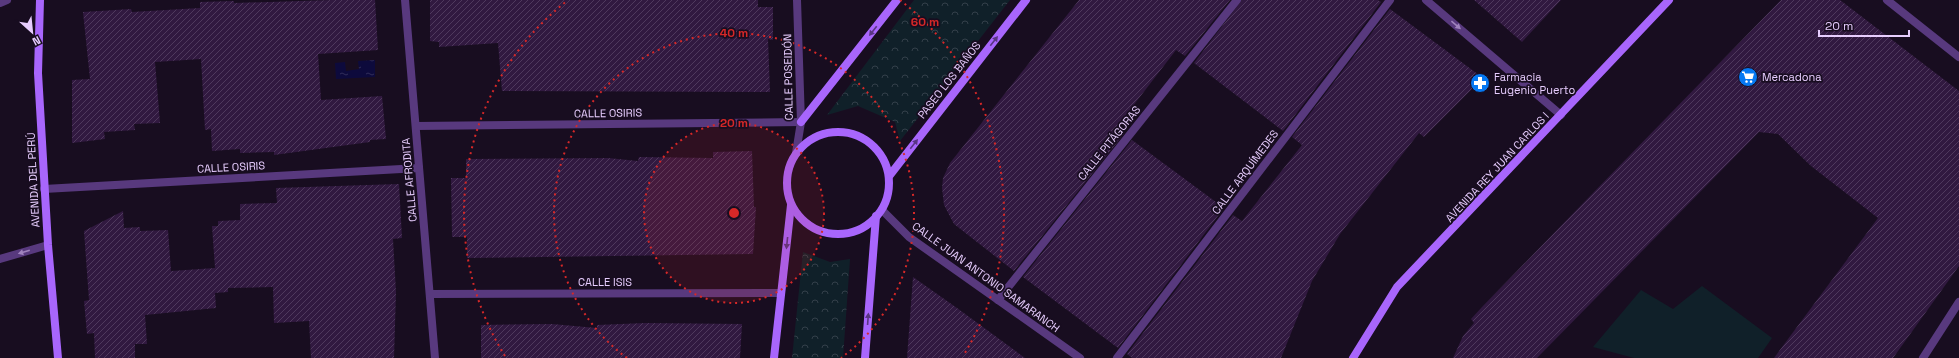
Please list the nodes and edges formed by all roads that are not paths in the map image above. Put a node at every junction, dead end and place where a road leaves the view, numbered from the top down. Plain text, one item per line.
1 (7, 0) edge
2 (40, 0) edge
3 (406, 0) edge
4 (797, 0) edge
5 (897, 0) edge
6 (1026, 0) edge
7 (1238, 0) edge
8 (1390, 0) edge
9 (1426, 0) edge
10 (1669, 0) edge
11 (1887, 0) edge
12 (0, 3) edge
13 (1957, 52) edge
14 (1561, 115) junction
15 (801, 122) junction
16 (416, 126) junction
17 (796, 154) junction
18 (419, 168) junction
19 (890, 175) junction
20 (44, 189) junction
21 (791, 205) junction
22 (879, 213) junction
23 (48, 245) junction
24 (0, 259) edge
25 (781, 293) junction
26 (430, 294) junction
27 (998, 300) junction
28 (1959, 302) edge
29 (58, 358) edge
30 (435, 358) edge
31 (774, 358) edge
32 (865, 358) edge
33 (1080, 358) edge
34 (1117, 358) edge
35 (1353, 358) edge
36 (1923, 358) edge

1 - 12 street
2 - 20 street, AVENIDA DEL PERÚ
3 - 16 street, CALLE AFRODITA
4 - 15 street, CALLE POSEIDÓN
5 -> 15 street
19 -> 6 street, PASEO LOS BAÑOS
7 - 27 street, CALLE PITÁGORAS
8 - 34 street, CALLE ARQUÍMEDES
9 -> 14 street
10 - 14 street, AVENIDA REY JUAN CARLOS I
11 - 13 street
14 - 35 street, AVENIDA REY JUAN CARLOS I
15 - 16 street, CALLE OSIRIS
15 - 17 street, CALLE POSEIDÓN
16 - 18 street, CALLE AFRODITA
17 - 19 street
17 - 21 street
18 - 20 street, CALLE OSIRIS
18 - 26 street, CALLE AFRODITA
19 - 22 street
20 - 23 street, AVENIDA DEL PERÚ
21 - 22 street
21 -> 25 street
22 - 27 street, CALLE JUAN ANTONIO SAMARANCH
32 -> 22 street
23 -> 24 street
23 - 29 street, AVENIDA DEL PERÚ
25 - 26 street, CALLE ISIS
25 - 31 street
26 - 30 street, CALLE AFRODITA
27 - 33 street, CALLE JUAN ANTONIO SAMARANCH
28 - 36 street

